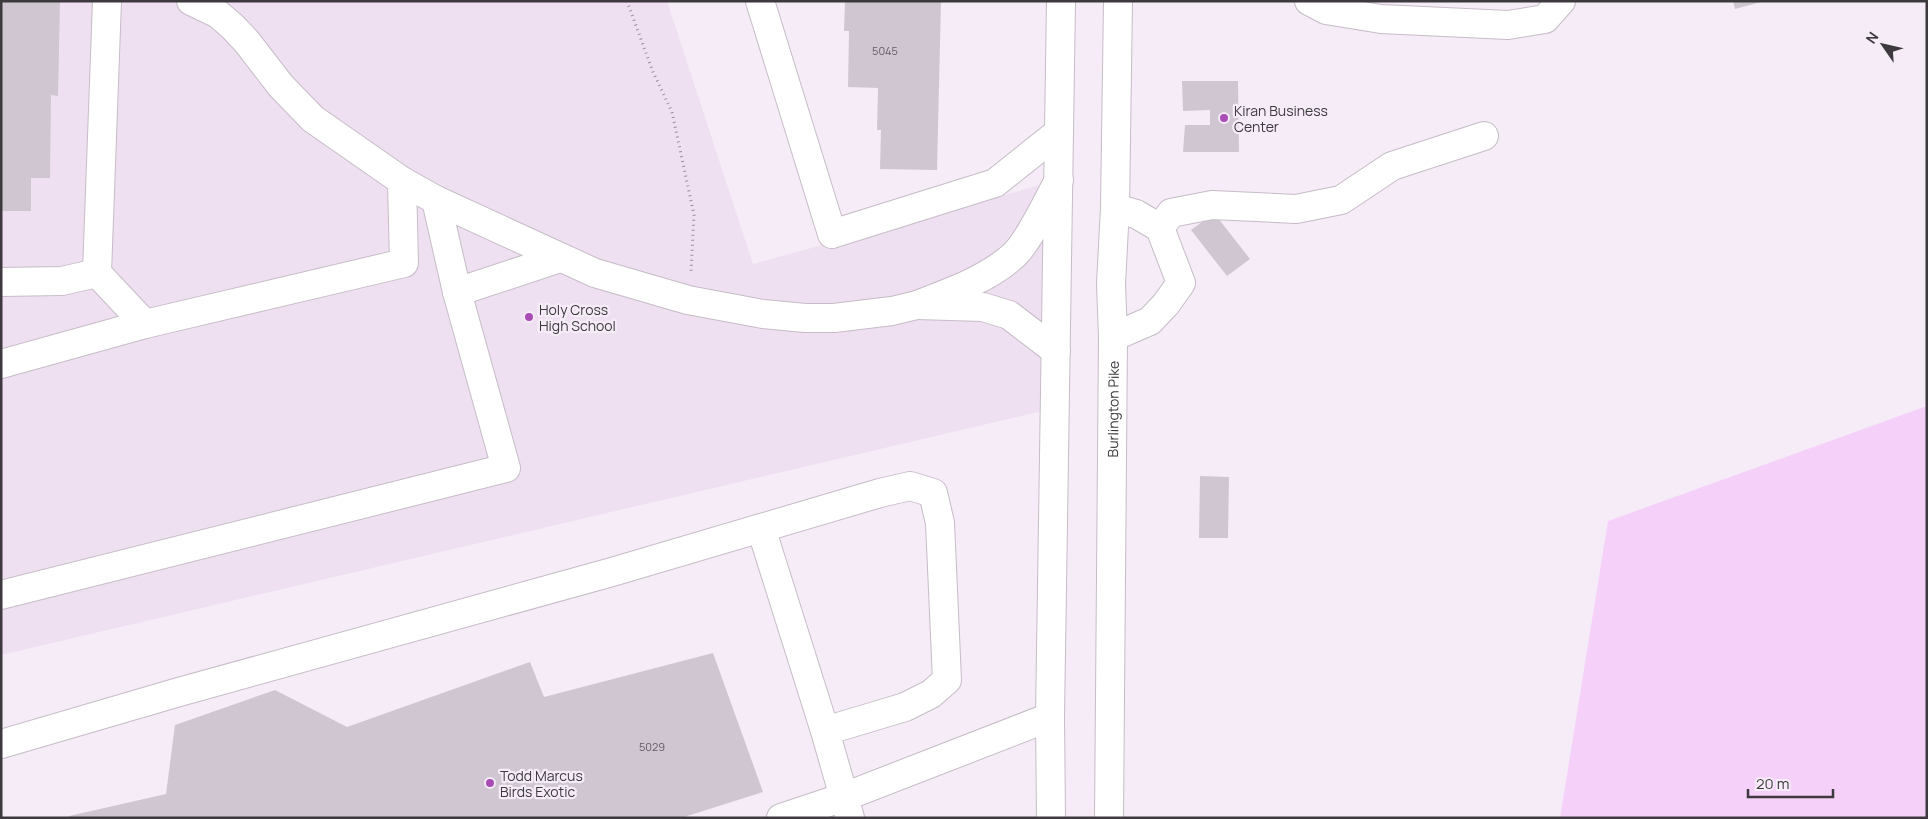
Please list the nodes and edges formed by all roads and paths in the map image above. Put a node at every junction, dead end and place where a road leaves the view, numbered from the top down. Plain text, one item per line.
1 (107, 1) edge
2 (190, 1) edge
3 (627, 1) edge
4 (760, 1) edge
5 (1061, 1) edge
6 (1119, 1) edge
7 (1310, 1) edge
8 (1561, 1) edge
9 (1059, 132) junction
10 (1484, 136) dead end
11 (1059, 180) junction
12 (402, 181) junction
13 (436, 200) junction
14 (1115, 208) junction
15 (1160, 228) junction
16 (560, 258) junction
17 (97, 273) junction
18 (1, 282) edge
19 (457, 292) junction
20 (688, 300) junction
21 (917, 305) junction
22 (145, 324) junction
23 (1113, 337) junction
24 (1056, 351) junction
25 (1, 364) edge
26 (761, 528) junction
27 (1, 595) edge
28 (1050, 717) junction
29 (825, 731) junction
30 (1, 744) edge
31 (847, 807) edge
32 (781, 818) edge
33 (1051, 818) edge
34 (1109, 818) edge

1 - 17 main road
2 - 12 main road
3 - 20 path
4 - 9 main road
5 - 9 main road
6 - 14 main road, Burlington Pike
7 - 8 main road
9 - 11 main road
10 - 15 main road
11 - 21 main road
11 - 24 main road
12 - 13 main road
12 - 22 main road
13 - 16 main road
13 - 19 main road
14 - 15 main road
14 - 23 main road, Burlington Pike
15 - 23 main road
16 - 19 main road
16 - 20 main road
17 - 18 main road
17 - 22 main road
19 - 27 main road
20 - 21 main road
21 - 24 main road
22 - 25 main road
23 - 34 main road, Burlington Pike
24 - 28 main road
26 - 29 main road
26 - 29 main road
26 - 30 main road
28 - 31 main road
28 - 33 main road
29 - 31 main road
31 - 32 main road

